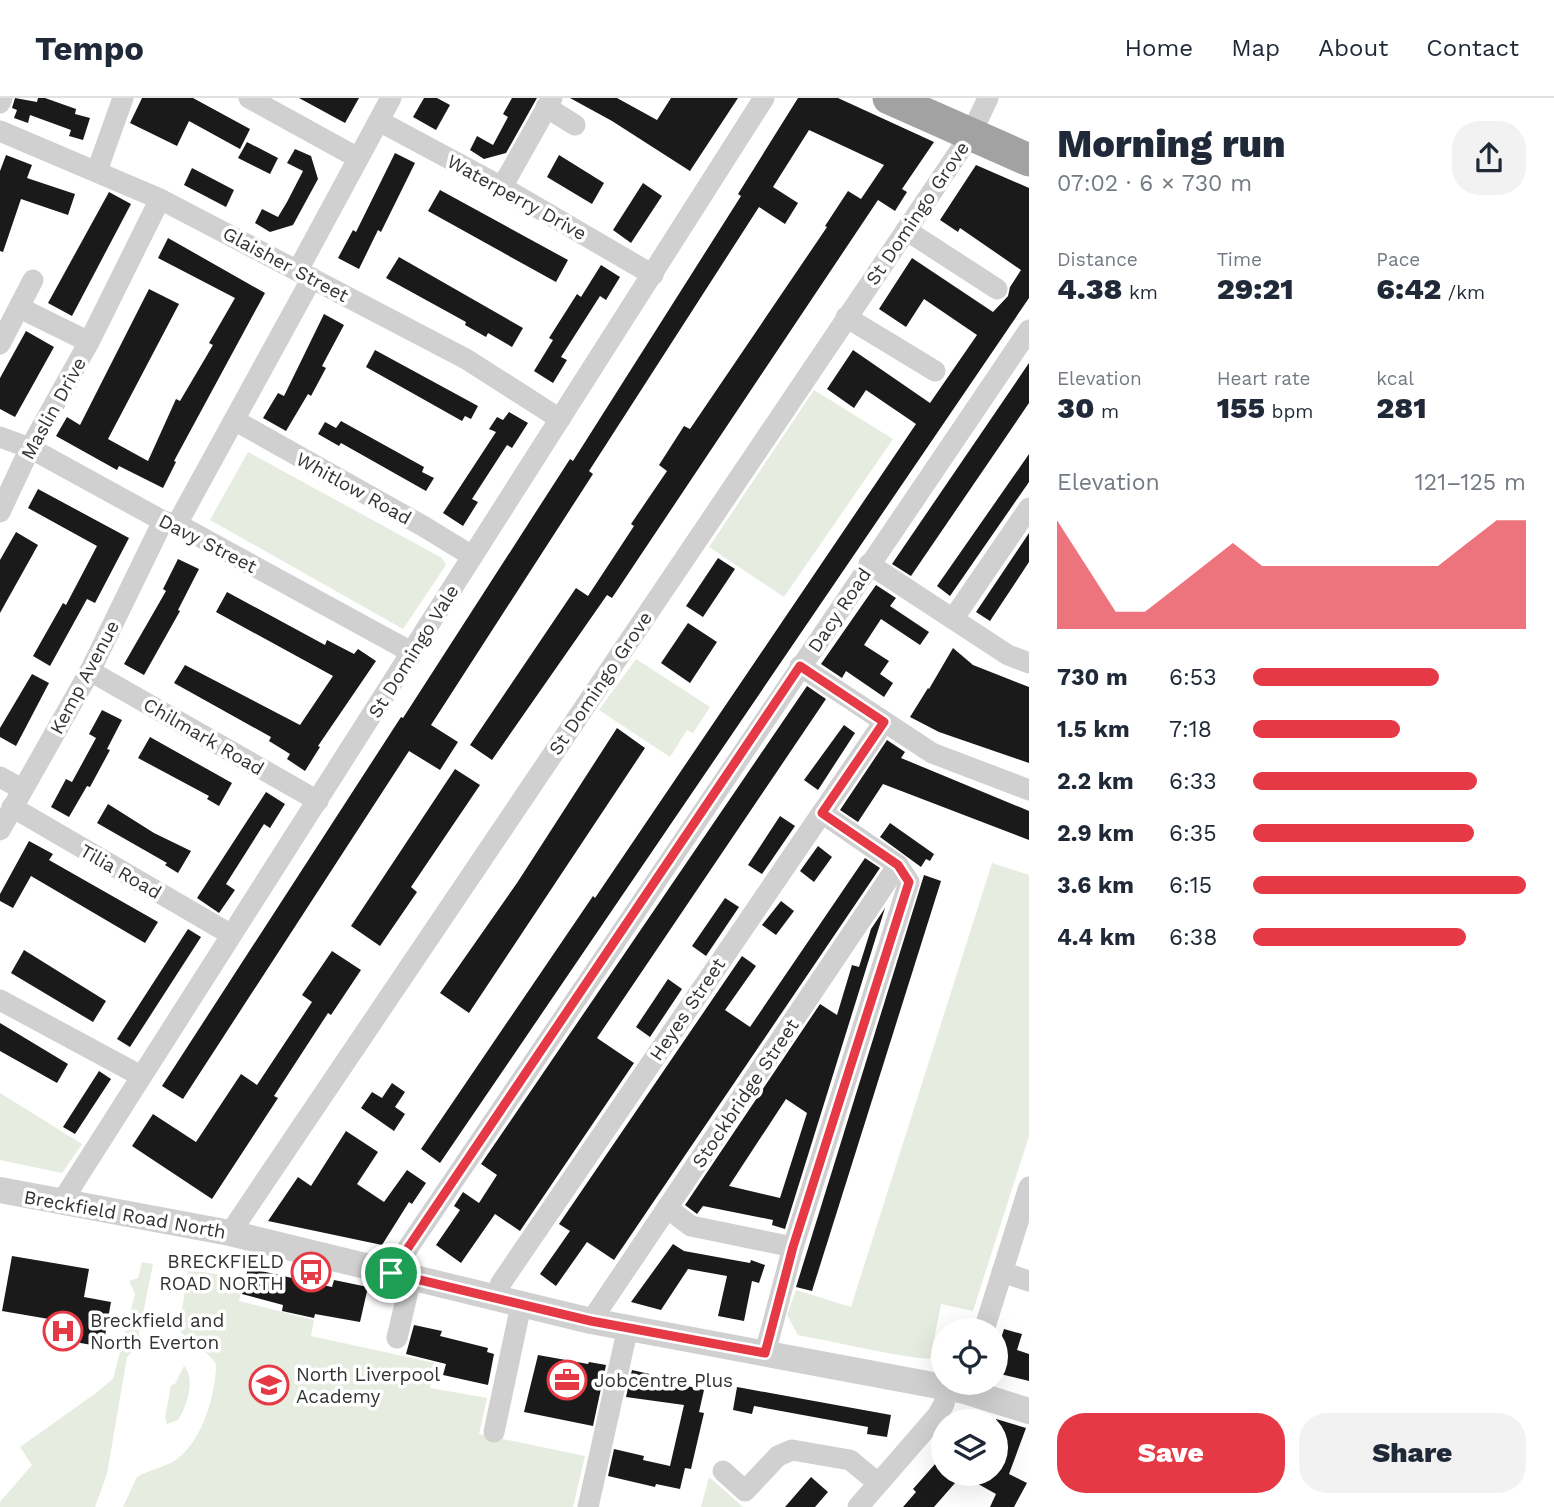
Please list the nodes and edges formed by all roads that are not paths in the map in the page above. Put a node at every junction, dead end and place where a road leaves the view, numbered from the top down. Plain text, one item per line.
1 (2, 98) edge
2 (122, 98) edge
3 (249, 98) edge
4 (391, 98) edge
5 (764, 98) edge
6 (889, 98) edge
7 (988, 98) edge
8 (0, 103) edge
9 (549, 103) edge
10 (379, 121) junction
11 (575, 125) dead end
12 (0, 131) edge
13 (971, 134) junction
14 (358, 158) junction
15 (1029, 160) edge
16 (97, 171) junction
17 (502, 187) junction
18 (160, 199) junction
19 (906, 230) junction
20 (305, 274) junction
21 (653, 275) junction
22 (33, 280) dead end
23 (997, 289) dead end
24 (20, 308) junction
25 (846, 317) junction
26 (1029, 330) edge
27 (89, 342) junction
28 (0, 344) edge
29 (935, 371) dead end
30 (560, 419) junction
31 (236, 421) junction
32 (0, 437) edge
33 (30, 448) junction
34 (1029, 508) edge
35 (0, 512) edge
36 (170, 523) junction
37 (472, 556) junction
38 (869, 565) junction
39 (953, 619) junction
40 (410, 657) junction
41 (1029, 663) edge
42 (800, 666) junction
43 (90, 671) junction
44 (884, 722) junction
45 (0, 777) edge
46 (1029, 790) edge
47 (17, 798) junction
48 (318, 801) junction
49 (822, 813) junction
50 (0, 830) edge
51 (898, 865) junction
52 (230, 934) junction
53 (0, 1000) edge
54 (141, 1076) junction
55 (1029, 1187) edge
56 (0, 1190) edge
57 (61, 1203) junction
58 (667, 1208) junction
59 (1025, 1210) edge
60 (230, 1233) junction
61 (793, 1247) junction
62 (1002, 1272) junction
63 (401, 1275) junction
64 (1029, 1281) edge
65 (495, 1298) junction
66 (521, 1305) junction
67 (988, 1318) edge
68 (591, 1321) junction
69 (628, 1327) junction
70 (397, 1338) dead end
71 (765, 1353) junction
72 (931, 1382) edge
73 (952, 1395) edge
74 (983, 1395) edge
75 (1029, 1411) edge
76 (494, 1432) dead end
77 (723, 1471) dead end
78 (878, 1483) junction
79 (588, 1507) edge
80 (858, 1507) edge

1 - 8 street
2 - 16 street
3 - 14 street
4 - 10 street, Kemp Avenue
5 - 21 street, St Domingo Vale
6 - 13 highway
7 - 13 street, St Domingo Grove
9 - 11 street
9 - 17 street
10 - 14 street, Kemp Avenue
10 - 17 street, Waterperry Drive
12 - 16 street, Glaisher Street
13 - 15 highway
13 - 19 street, St Domingo Grove
14 - 20 street, Kemp Avenue
16 - 18 street, Glaisher Street
17 - 21 street, Waterperry Drive
18 - 20 street, Glaisher Street
18 - 27 street, Maslin Drive
19 - 23 street
19 - 25 street, St Domingo Grove
20 - 30 street, Glaisher Street
20 - 31 street, Kemp Avenue
21 - 30 street, St Domingo Vale
22 - 24 street
24 - 27 street, Maslin Drive
24 - 28 street
25 - 29 street
25 - 60 street, St Domingo Grove
26 - 38 street, Dacy Road
27 - 33 street, Maslin Drive
30 - 37 street, St Domingo Vale
31 - 36 street, Kemp Avenue
31 - 37 street, Whitlow Road
32 - 33 street, Davy Street
33 - 35 street, Maslin Drive
33 - 36 street, Davy Street
34 - 39 street
36 - 40 street, Davy Street
36 - 43 street, Kemp Avenue
37 - 40 street, St Domingo Vale
38 - 39 street
38 - 42 street, Dacy Road
39 - 41 street
40 - 48 street, St Domingo Vale
42 - 44 street
42 - 63 street, Dacy Road
43 - 47 street, Kemp Avenue
43 - 48 street, Chilmark Road
44 - 46 street
44 - 49 street, Heyes Street
45 - 47 street, Tilia Road
47 - 50 street, Kemp Avenue
47 - 52 street, Tilia Road
48 - 52 street, St Domingo Vale
49 - 51 street
49 - 65 street, Heyes Street
51 - 58 street, Stockbridge Street
51 - 61 street
52 - 54 street, St Domingo Vale
53 - 54 street
54 - 57 street, St Domingo Vale
55 - 59 street
56 - 57 street, Breckfield Road North
57 - 60 street, Breckfield Road North
58 - 61 street
58 - 68 street, Stockbridge Street
59 - 62 street
60 - 63 street, Breckfield Road North
61 - 71 street
62 - 64 street
62 - 67 street
63 - 65 street, Breckfield Road North
63 - 70 street
65 - 66 street, Breckfield Road North
66 - 68 street, Breckfield Road North
66 - 76 street
68 - 69 street, Breckfield Road North
69 - 71 street, Breckfield Road North
69 - 79 street
71 - 72 street, Breckfield Road North
73 - 78 street
74 - 75 street, Breckfield Road North
77 - 78 street
78 - 80 street

